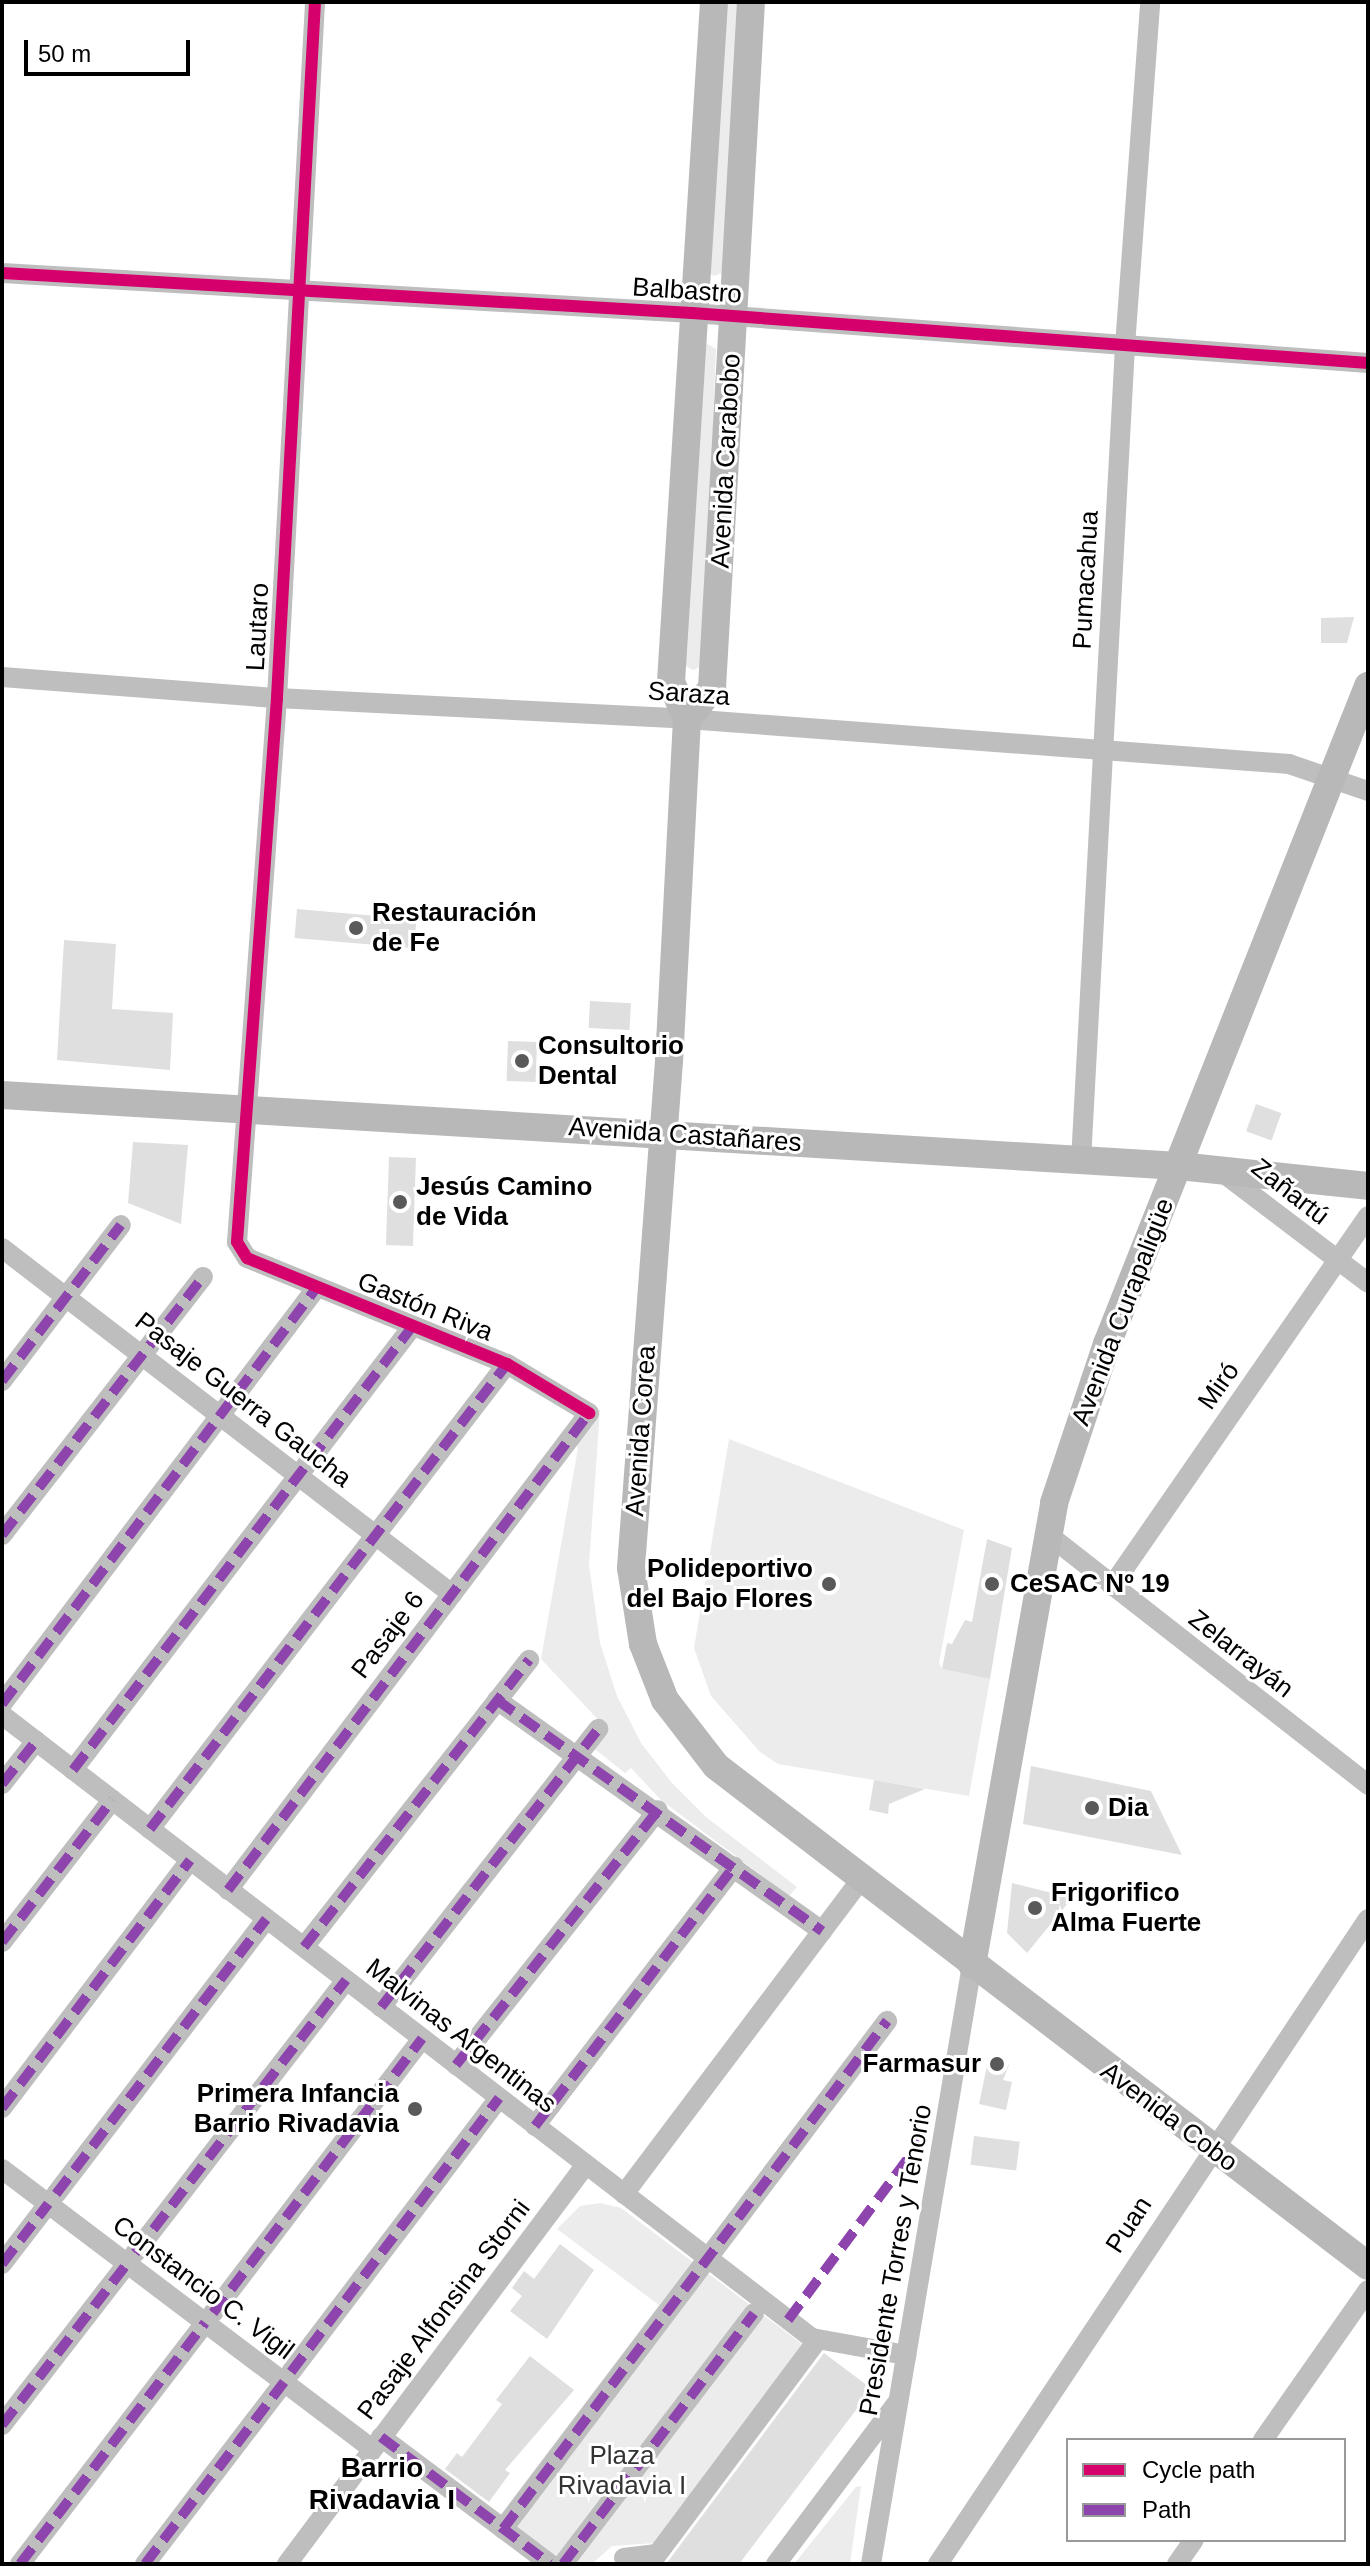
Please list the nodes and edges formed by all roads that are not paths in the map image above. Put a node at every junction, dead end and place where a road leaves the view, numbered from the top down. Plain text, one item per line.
1 (315, 2) edge
2 (714, 2) edge
3 (751, 2) edge
4 (1150, 2) edge
5 (2, 273) edge
6 (295, 291) junction
7 (692, 313) junction
8 (734, 316) junction
9 (1125, 346) junction
10 (1368, 363) edge
11 (2, 677) edge
12 (1368, 686) edge
13 (277, 698) junction
14 (687, 719) junction
15 (1102, 751) junction
16 (1334, 776) junction
17 (1368, 791) edge
18 (2, 1095) edge
19 (248, 1110) junction
20 (664, 1132) junction
21 (1081, 1161) junction
22 (1179, 1166) junction
23 (1219, 1169) junction
24 (1368, 1186) edge
25 (1368, 1216) edge
26 (121, 1225) dead end
27 (2, 1248) edge
28 (240, 1252) joint
29 (1337, 1262) junction
30 (203, 1277) dead end
31 (1368, 1283) edge
32 (317, 1287) junction
33 (66, 1297) junction
34 (412, 1327) junction
35 (142, 1356) junction
36 (507, 1364) junction
37 (2, 1381) edge
38 (589, 1413) joint
39 (220, 1416) junction
40 (299, 1476) junction
41 (1046, 1533) junction
42 (2, 1535) edge
43 (375, 1535) junction
44 (1112, 1586) junction
45 (452, 1594) junction
46 (529, 1660) dead end
47 (497, 1700) junction
48 (2, 1704) edge
49 (2, 1715) edge
50 (598, 1729) dead end
51 (36, 1741) junction
52 (575, 1758) junction
53 (73, 1770) junction
54 (2, 1784) edge
55 (1368, 1785) edge
56 (112, 1800) junction
57 (658, 1810) junction
58 (150, 1829) junction
59 (190, 1860) junction
60 (734, 1867) junction
61 (861, 1879) junction
62 (228, 1890) junction
63 (266, 1919) junction
64 (1368, 1919) edge
65 (822, 1931) junction
66 (2, 1942) edge
67 (304, 1947) junction
68 (972, 1965) junction
69 (346, 1980) junction
70 (381, 2007) junction
71 (887, 2021) dead end
72 (422, 2039) junction
73 (456, 2065) junction
74 (499, 2098) junction
75 (2, 2108) edge
76 (535, 2126) junction
77 (1211, 2148) junction
78 (586, 2165) junction
79 (2, 2169) edge
80 (624, 2194) junction
81 (52, 2199) junction
82 (131, 2258) junction
83 (708, 2258) junction
84 (2, 2264) edge
85 (1368, 2266) edge
86 (1368, 2290) edge
87 (754, 2313) dead end
88 (209, 2318) junction
89 (817, 2341) junction
90 (906, 2355) junction
91 (288, 2377) junction
92 (898, 2401) junction
93 (2, 2425) edge
94 (1264, 2438) edge
95 (377, 2443) junction
96 (503, 2529) junction
97 (1193, 2542) edge
98 (654, 2559) edge
99 (621, 2562) edge
100 (20, 2564) edge
101 (145, 2564) edge
102 (287, 2564) edge
103 (550, 2564) edge
104 (563, 2564) edge
105 (776, 2564) edge
106 (871, 2564) edge
107 (938, 2564) edge
108 (1177, 2564) edge

1 - 6 street, Lautaro
2 - 7 main road, Avenida Carabobo
3 - 8 main road, Avenida Carabobo
4 - 9 street, Pumacahua
5 - 6 street, Balbastro
6 - 7 street, Balbastro
6 - 13 street, Lautaro
7 - 8 street, Balbastro
7 - 14 main road, Avenida Carabobo
8 - 9 street, Balbastro
8 - 14 main road, Avenida Carabobo
9 - 10 street, Balbastro
9 - 15 street, Pumacahua
11 - 13 street, Saraza
12 - 16 main road, Avenida Curapaligüe
13 - 14 street, Saraza
13 - 19 street, Lautaro
14 - 15 street, Saraza
14 - 20 main road, Avenida Carabobo
15 - 16 street, Saraza
15 - 21 street, Pumacahua
16 - 17 street, Saraza
16 - 22 main road, Avenida Curapaligüe
18 - 19 main road, Avenida Castañares
19 - 20 main road, Avenida Castañares
19 - 28 street, Lautaro
20 - 21 main road, Avenida Castañares
20 - 61 main road, Avenida Corea
21 - 22 main road, Avenida Castañares
22 - 23 main road, Avenida Castañares
22 - 41 main road, Avenida Curapaligüe
23 - 24 main road, Avenida Castañares
23 - 29 street, Zañartú
25 - 29 street, Miró
26 - 33 street
27 - 33 street, Pasaje Guerra Gaucha
28 - 32 street, Gastón Riva
29 - 31 street, Zañartú
29 - 44 street, Miró
30 - 35 street
32 - 34 street, Gastón Riva
32 - 39 street
33 - 35 street, Pasaje Guerra Gaucha
33 - 37 street
34 - 36 street, Gastón Riva
34 - 40 street
35 - 39 street, Pasaje Guerra Gaucha
35 - 42 street
36 - 38 street, Gastón Riva
36 - 43 street
38 - 45 street, Pasaje 6
39 - 40 street, Pasaje Guerra Gaucha
39 - 48 street
40 - 43 street, Pasaje Guerra Gaucha
40 - 53 street
41 - 44 street, Zelarrayán
41 - 68 main road, Avenida Curapaligüe
43 - 45 street, Pasaje Guerra Gaucha
43 - 58 street
44 - 55 street, Zelarrayán
45 - 62 street, Pasaje 6
46 - 47 street
47 - 52 street
47 - 67 street
49 - 51 street, Malvinas Argentinas
50 - 52 street
51 - 53 street, Malvinas Argentinas
51 - 54 street
52 - 57 street
52 - 70 street
53 - 56 street, Malvinas Argentinas
56 - 58 street, Malvinas Argentinas
56 - 66 street
57 - 60 street
57 - 73 street
58 - 59 street, Malvinas Argentinas
59 - 62 street, Malvinas Argentinas
59 - 75 street
60 - 65 street
60 - 76 street
61 - 65 street
61 - 68 main road, Avenida Corea
62 - 63 street, Malvinas Argentinas
63 - 67 street, Malvinas Argentinas
63 - 81 street
64 - 77 street, Puan
65 - 80 street
67 - 69 street, Malvinas Argentinas
68 - 77 main road, Avenida Cobo
68 - 90 street, Presidente Torres y Tenorio
69 - 70 street, Malvinas Argentinas
69 - 82 street
70 - 72 street, Malvinas Argentinas
71 - 83 street
72 - 73 street, Malvinas Argentinas
72 - 88 street
73 - 74 street, Malvinas Argentinas
74 - 76 street, Malvinas Argentinas
74 - 91 street
76 - 78 street, Malvinas Argentinas
77 - 85 main road, Avenida Cobo
77 - 107 street, Puan
78 - 80 street, Malvinas Argentinas
78 - 95 street, Pasaje Alfonsina Storni
79 - 81 street, Constancio C. Vigil
80 - 83 street, Malvinas Argentinas
81 - 82 street, Constancio C. Vigil
81 - 84 street
82 - 88 street, Constancio C. Vigil
82 - 93 street
83 - 89 street, Malvinas Argentinas
83 - 96 street
86 - 94 street
87 - 104 street
88 - 91 street, Constancio C. Vigil
88 - 100 street
89 - 90 street, Malvinas Argentinas
89 - 98 street
90 - 92 street, Presidente Torres y Tenorio
91 - 95 street, Constancio C. Vigil
91 - 101 street
92 - 105 street
92 - 106 street, Presidente Torres y Tenorio
95 - 96 street, Constancio C. Vigil
95 - 102 street, Pasaje Alfonsina Storni
96 - 103 street, Constancio C. Vigil
97 - 108 street
98 - 99 street

